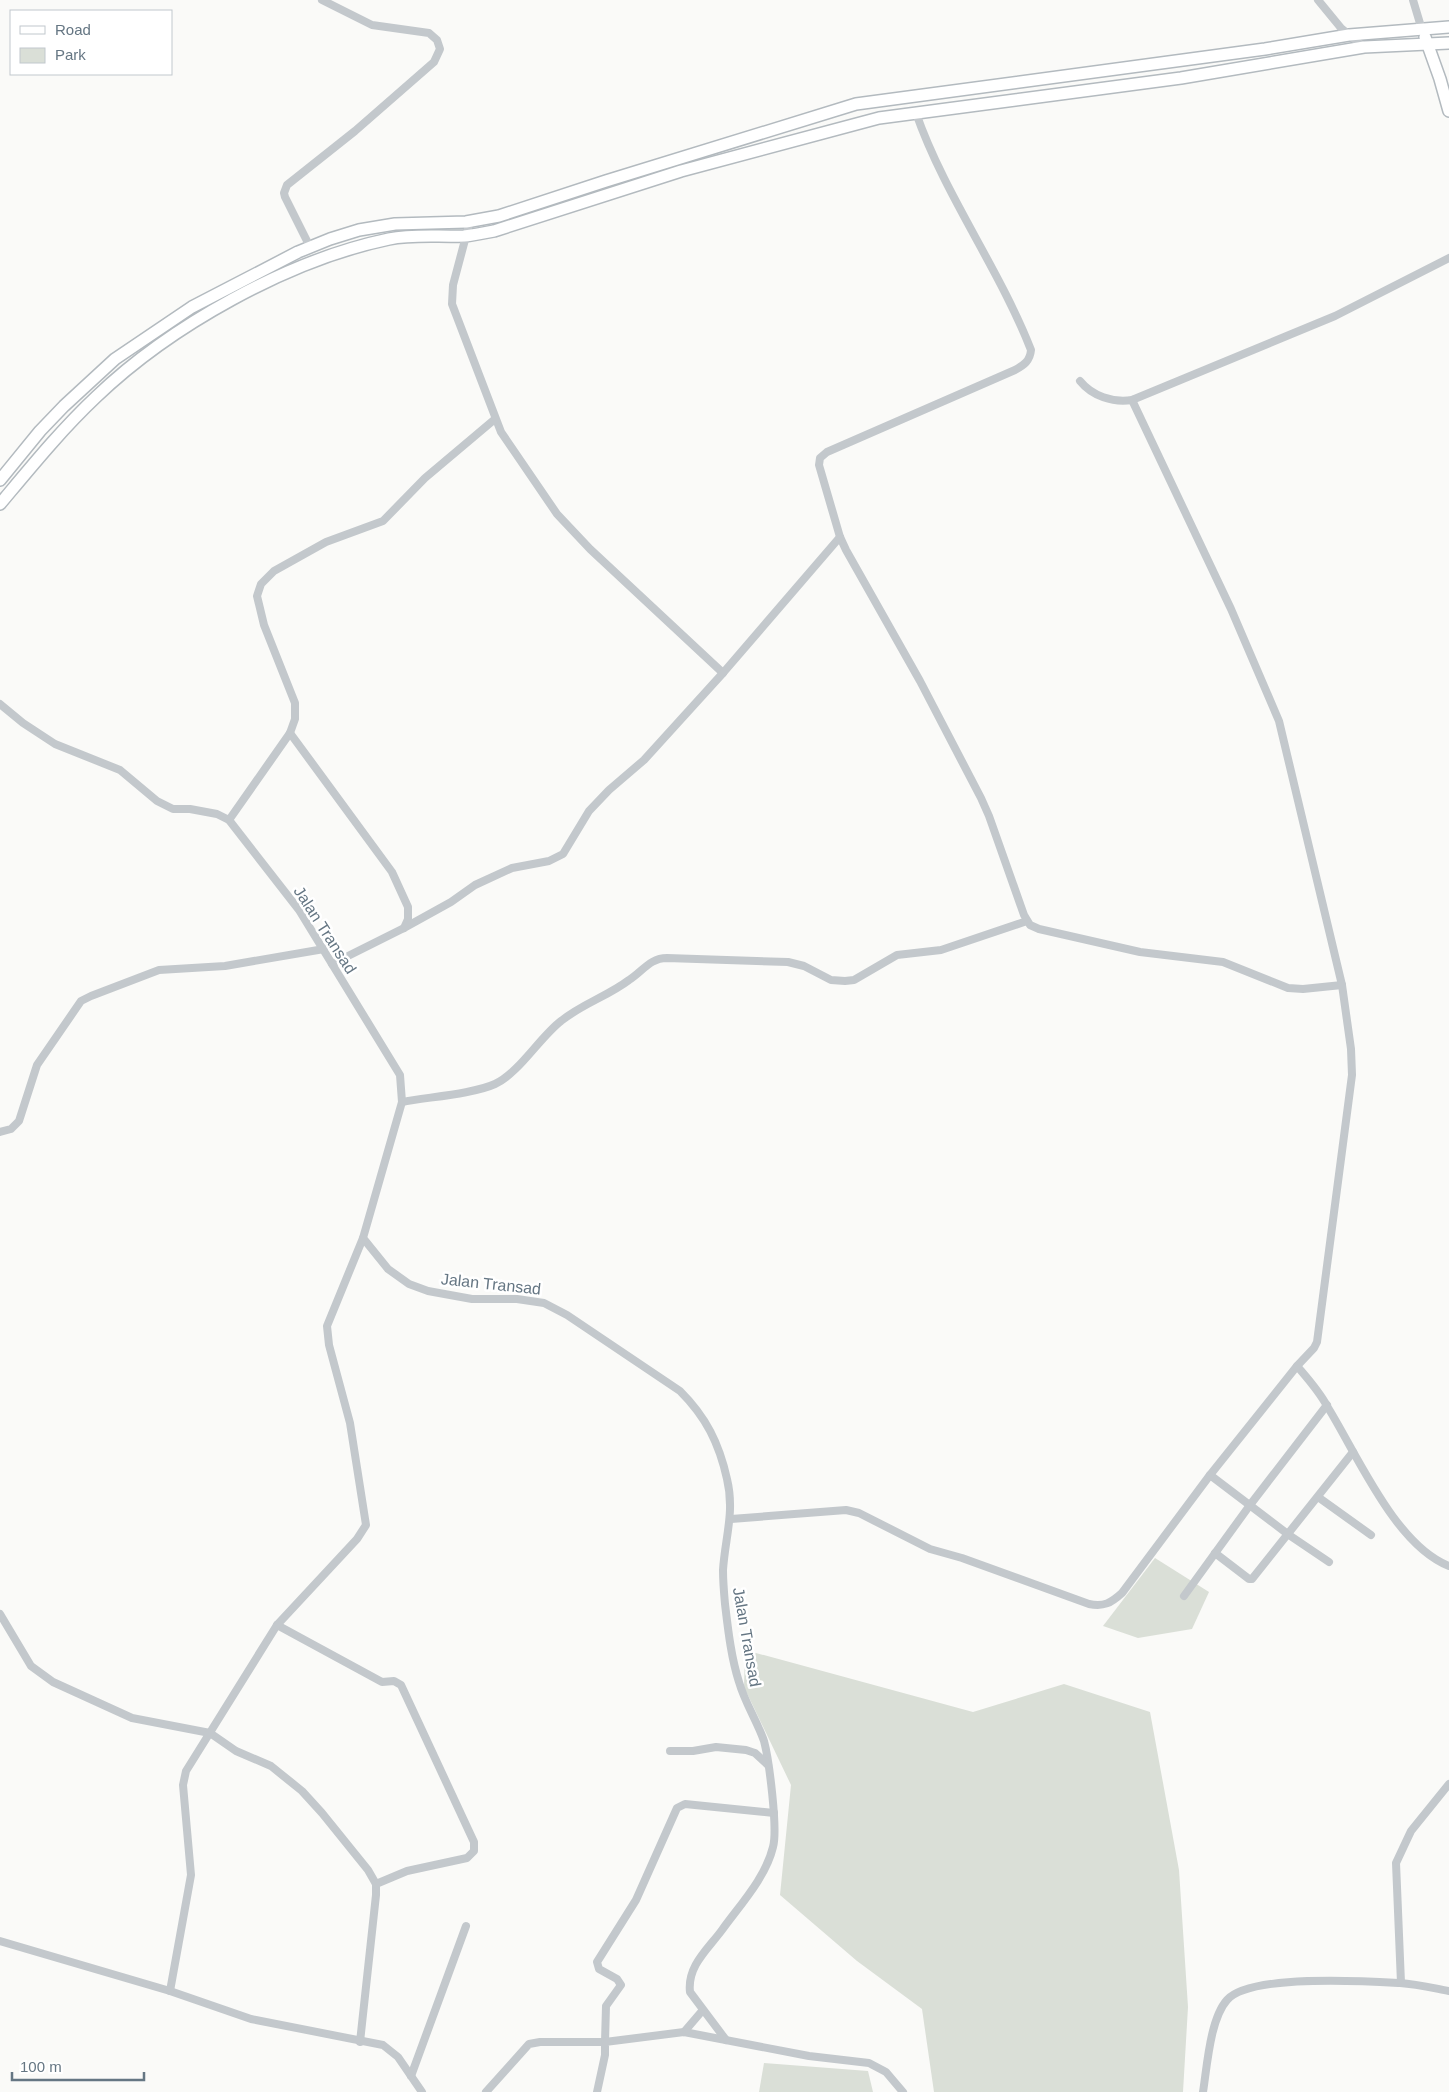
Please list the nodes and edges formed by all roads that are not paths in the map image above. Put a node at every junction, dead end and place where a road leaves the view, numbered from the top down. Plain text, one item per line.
1 (322, 0) edge
2 (1318, 0) edge
3 (1413, 0) edge
4 (1449, 27) edge
5 (1422, 30) junction
6 (1348, 35) junction
7 (1449, 43) edge
8 (1427, 44) junction
9 (1364, 47) junction
10 (1449, 111) edge
11 (916, 113) junction
12 (470, 221) junction
13 (466, 236) junction
14 (310, 246) junction
15 (1449, 258) edge
16 (1080, 381) dead end
17 (1132, 400) junction
18 (495, 419) junction
19 (0, 480) edge
20 (0, 504) edge
21 (840, 537) junction
22 (723, 673) junction
23 (0, 704) edge
24 (290, 733) junction
25 (229, 820) junction
26 (1027, 921) junction
27 (404, 928) junction
28 (324, 949) junction
29 (332, 964) junction
30 (1342, 985) junction
31 (402, 1102) junction
32 (0, 1132) edge
33 (363, 1238) junction
34 (1297, 1366) junction
35 (1327, 1405) junction
36 (1353, 1452) junction
37 (1210, 1474) junction
38 (1318, 1497) junction
39 (1250, 1505) junction
40 (731, 1519) junction
41 (1289, 1535) junction
42 (1371, 1535) dead end
43 (1215, 1553) junction
44 (1329, 1562) dead end
45 (1449, 1566) edge
46 (1184, 1596) dead end
47 (0, 1614) edge
48 (277, 1625) junction
49 (210, 1734) junction
50 (670, 1751) dead end
51 (768, 1765) junction
52 (1449, 1784) edge
53 (774, 1813) junction
54 (376, 1884) junction
55 (466, 1926) dead end
56 (0, 1940) edge
57 (1401, 1983) junction
58 (170, 1991) junction
59 (1449, 1991) edge
60 (702, 2011) junction
61 (684, 2032) junction
62 (726, 2040) junction
63 (360, 2042) junction
64 (605, 2042) junction
65 (411, 2076) junction
66 (422, 2092) edge
67 (486, 2092) edge
68 (597, 2092) edge
69 (903, 2092) edge
70 (1202, 2092) edge

1 - 14 street
2 - 6 street
3 - 5 street
4 - 5 street
5 - 6 street
5 - 8 street
6 - 9 street
6 - 12 street
7 - 8 street
8 - 9 street
8 - 10 street
9 - 11 street
11 - 13 street
11 - 21 street
12 - 13 street
12 - 14 street
13 - 18 street
13 - 20 street
14 - 19 street
15 - 17 street
16 - 17 street
17 - 30 street
18 - 22 street
18 - 24 street
21 - 22 street
21 - 26 street
22 - 27 street
23 - 25 street
24 - 25 street
24 - 27 street
25 - 28 street, Jalan Transad
26 - 30 street
26 - 31 street
27 - 29 street
28 - 29 street, Jalan Transad
28 - 32 street
29 - 31 street, Jalan Transad
30 - 34 street
31 - 33 street, Jalan Transad
33 - 40 street, Jalan Transad
33 - 48 street
34 - 35 street
34 - 37 street
35 - 36 street
35 - 39 street
36 - 38 street
36 - 45 street
37 - 39 street
37 - 40 street
38 - 41 street
38 - 42 street
39 - 41 street
39 - 43 street
40 - 51 street, Jalan Transad
41 - 43 street
41 - 44 street
43 - 46 street
47 - 49 street
48 - 49 street
48 - 54 street
49 - 54 street
49 - 58 street
50 - 51 street
51 - 53 street, Jalan Transad
52 - 57 street
53 - 60 street, Jalan Transad
53 - 64 street
54 - 63 street
55 - 65 street
56 - 58 street
57 - 59 street
57 - 70 street
58 - 63 street
60 - 61 street
60 - 62 street, Jalan Transad
61 - 62 street
61 - 64 street
62 - 69 street
63 - 65 street
64 - 67 street
64 - 68 street
65 - 66 street

